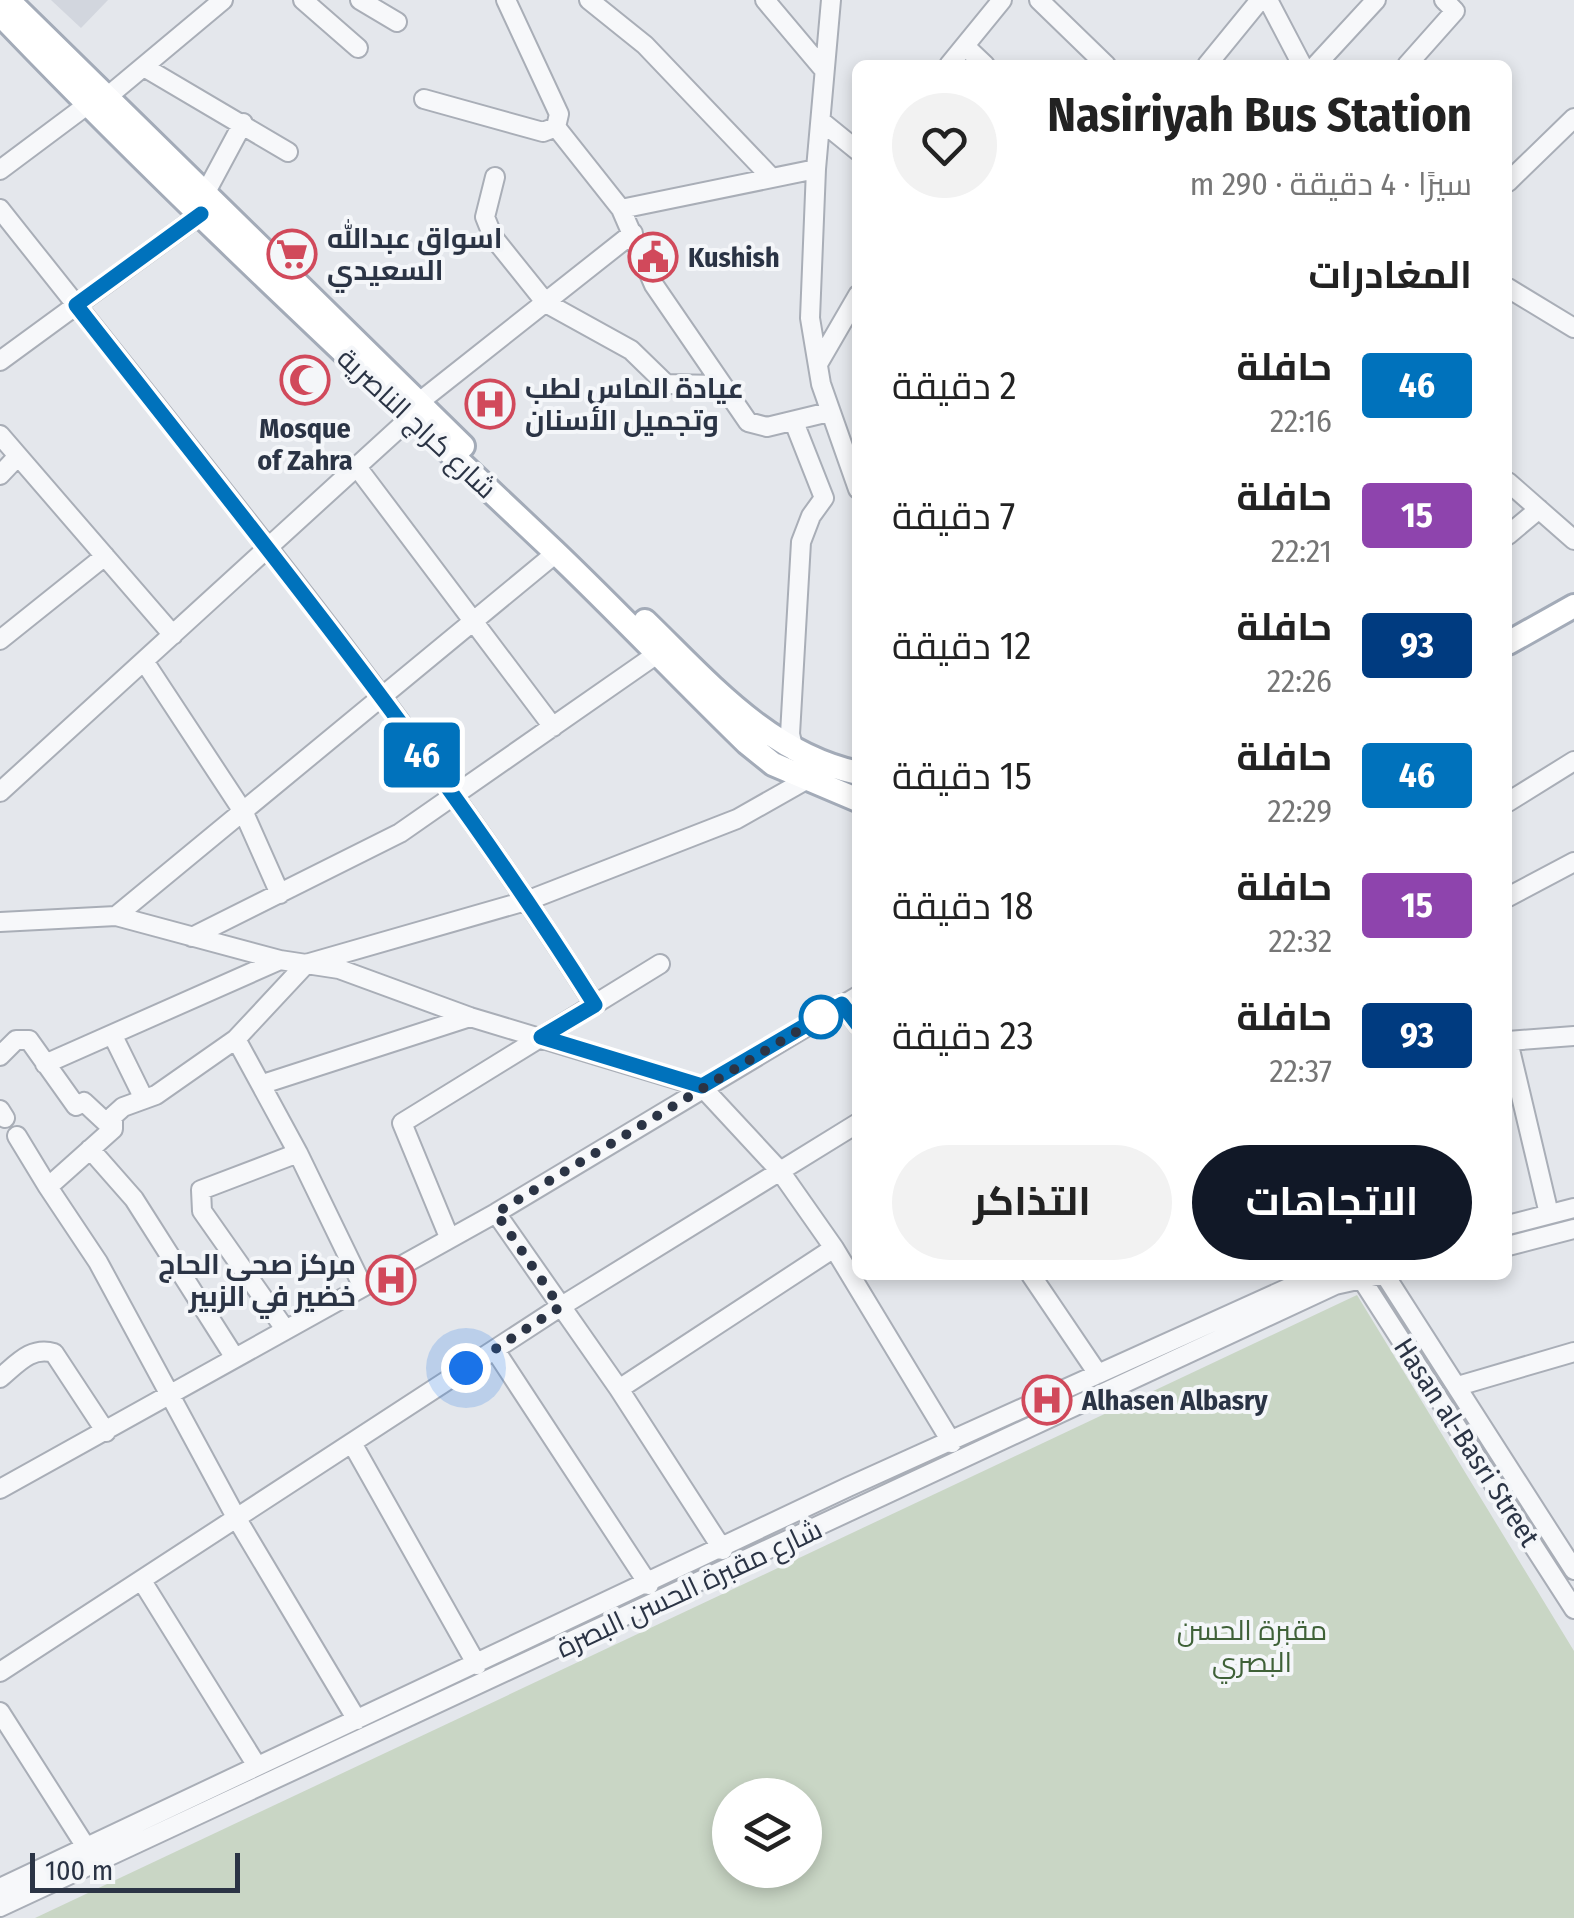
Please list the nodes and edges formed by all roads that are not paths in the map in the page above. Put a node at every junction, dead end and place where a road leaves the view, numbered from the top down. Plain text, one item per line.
1 (8, 0) edge
2 (303, 0) edge
3 (360, 0) edge
4 (506, 0) edge
5 (589, 0) edge
6 (765, 0) edge
7 (830, 0) edge
8 (1002, 0) edge
9 (1039, 0) edge
10 (1260, 0) edge
11 (1268, 0) edge
12 (1376, 0) edge
13 (1444, 0) edge
14 (213, 3) edge
15 (0, 14) edge
16 (396, 22) dead end
17 (965, 46) junction
18 (358, 48) dead end
19 (954, 60) edge
20 (980, 60) edge
21 (1101, 60) edge
22 (1211, 60) edge
23 (1299, 60) edge
24 (1321, 60) edge
25 (1411, 60) edge
26 (144, 67) junction
27 (824, 70) junction
28 (424, 98) dead end
29 (97, 101) junction
30 (1574, 118) edge
31 (821, 120) junction
32 (243, 124) junction
33 (556, 127) junction
34 (852, 147) edge
35 (288, 152) dead end
36 (816, 169) junction
37 (0, 170) edge
38 (770, 176) junction
39 (495, 177) dead end
40 (1512, 178) edge
41 (203, 203) junction
42 (0, 208) edge
43 (621, 209) junction
44 (634, 233) junction
45 (1512, 290) edge
46 (546, 302) junction
47 (76, 305) junction
48 (852, 305) edge
49 (1574, 328) edge
50 (0, 361) edge
51 (818, 364) junction
52 (718, 385) junction
53 (414, 410) junction
54 (829, 412) junction
55 (794, 422) junction
56 (0, 435) edge
57 (18, 456) junction
58 (357, 466) junction
59 (852, 474) edge
60 (0, 475) edge
61 (1512, 486) edge
62 (852, 490) edge
63 (824, 498) junction
64 (1538, 509) junction
65 (1512, 531) edge
66 (1574, 540) edge
67 (268, 548) junction
68 (556, 553) junction
69 (105, 556) junction
70 (1574, 606) edge
71 (475, 620) junction
72 (2, 634) edge
73 (173, 635) junction
74 (1512, 640) edge
75 (656, 654) junction
76 (144, 661) junction
77 (380, 699) junction
78 (553, 726) junction
79 (794, 752) junction
80 (1574, 761) edge
81 (852, 772) edge
82 (806, 780) junction
83 (0, 792) edge
84 (452, 795) junction
85 (852, 798) edge
86 (1512, 800) edge
87 (244, 813) junction
88 (1574, 862) edge
89 (280, 894) junction
90 (1512, 895) edge
91 (528, 900) junction
92 (116, 916) junction
93 (0, 922) edge
94 (192, 937) junction
95 (280, 960) junction
96 (306, 964) junction
97 (660, 964) dead end
98 (850, 1000) edge
99 (595, 1005) junction
100 (470, 1016) junction
101 (113, 1036) junction
102 (1574, 1036) edge
103 (541, 1037) junction
104 (236, 1039) junction
105 (1512, 1041) edge
106 (0, 1056) edge
107 (1512, 1058) edge
108 (45, 1064) junction
109 (263, 1084) junction
110 (702, 1086) junction
111 (144, 1099) junction
112 (852, 1126) edge
113 (113, 1129) junction
114 (17, 1136) dead end
115 (90, 1148) junction
116 (298, 1153) junction
117 (780, 1171) junction
118 (48, 1187) junction
119 (1574, 1208) edge
120 (496, 1213) junction
121 (1549, 1214) junction
122 (1512, 1225) edge
123 (1574, 1229) edge
124 (449, 1237) junction
125 (1512, 1245) edge
126 (834, 1248) junction
127 (852, 1278) edge
128 (853, 1280) edge
129 (1034, 1280) edge
130 (1306, 1280) edge
131 (1355, 1280) edge
132 (1373, 1280) edge
133 (1374, 1280) edge
134 (362, 1285) junction
135 (560, 1307) junction
136 (285, 1329) junction
137 (495, 1350) junction
138 (1574, 1352) edge
139 (235, 1358) junction
140 (1098, 1374) junction
141 (0, 1378) edge
142 (1458, 1386) junction
143 (619, 1389) junction
144 (173, 1394) junction
145 (106, 1432) junction
146 (352, 1442) junction
147 (952, 1443) junction
148 (848, 1487) junction
149 (0, 1489) edge
150 (860, 1508) junction
151 (237, 1519) junction
152 (723, 1550) junction
153 (1574, 1570) edge
154 (142, 1581) junction
155 (649, 1585) junction
156 (1574, 1609) edge
157 (551, 1630) junction
158 (560, 1648) junction
159 (477, 1664) junction
160 (0, 1672) edge
161 (0, 1712) edge
162 (357, 1720) junction
163 (257, 1766) junction
164 (86, 1847) junction
165 (0, 1888) edge
166 (0, 1907) edge

1 - 29 main road, شارع كراج الناصرية
2 - 18 street
3 - 16 street
4 - 33 street
5 - 38 street
6 - 27 street
7 - 27 street
8 - 17 street
9 - 21 street
10 - 22 street
11 - 23 street
12 - 24 street
13 - 25 street
14 - 26 street
15 - 29 main road, شارع كراج الناصرية
17 - 19 street
17 - 20 street
26 - 29 street
26 - 32 street
27 - 31 street
28 - 33 street
29 - 37 street
29 - 41 main road, شارع كراج الناصرية
30 - 40 street
31 - 34 street
31 - 36 street
32 - 35 street
32 - 41 street
33 - 43 street
36 - 38 street
36 - 51 street
38 - 43 street
39 - 46 street
41 - 47 street
41 - 53 main road, شارع كراج الناصرية
42 - 47 street
43 - 44 street
44 - 46 street
44 - 52 street
45 - 49 street
46 - 52 street
46 - 53 street
47 - 50 street
47 - 67 street
48 - 51 street
51 - 54 street
52 - 55 street
53 - 58 street
53 - 68 main road, شارع كراج الناصرية
53 - 79 main road, شارع كراج الناصرية
54 - 55 street
54 - 59 street
55 - 63 street
56 - 57 street
57 - 60 street
57 - 69 street
58 - 67 street
58 - 71 street
61 - 64 street
62 - 63 street
63 - 79 street
64 - 65 street
64 - 66 street
67 - 73 street
67 - 77 street
68 - 71 street
68 - 75 main road, شارع كراج الناصرية
69 - 72 street
69 - 73 street
70 - 74 main road
71 - 77 street
71 - 78 street
73 - 76 street
75 - 78 street
75 - 82 main road, شارع كراج الناصرية
76 - 83 street
76 - 87 street
77 - 84 street
77 - 87 street
78 - 84 street
79 - 81 main road, شارع كراج الناصرية
80 - 86 street
82 - 85 main road, شارع كراج الناصرية
82 - 91 street
84 - 89 street
84 - 91 street
87 - 89 street
87 - 92 street
88 - 90 street
89 - 94 street
91 - 96 street
91 - 99 street
92 - 93 street
92 - 94 street
94 - 95 street
95 - 96 street
95 - 101 street
96 - 100 street
96 - 104 street
97 - 99 street
98 - 110 street
99 - 103 street
100 - 103 street
100 - 109 street
101 - 108 street
101 - 111 street
102 - 105 street
103 - 110 street
103 - 124 street
104 - 109 street
104 - 111 street
106 - 108 street
107 - 121 street
108 - 113 street
109 - 116 street
110 - 117 street
110 - 120 street
111 - 113 street
112 - 117 street
113 - 115 street
114 - 118 street
115 - 118 street
115 - 139 street
116 - 134 street
116 - 136 street
117 - 126 street
117 - 135 street
118 - 144 street
119 - 121 street
120 - 124 street
120 - 135 street
121 - 122 street
123 - 125 street
124 - 134 street
126 - 127 street
126 - 143 street
128 - 147 street
129 - 140 street
130 - 140 street, شارع مقبرة الحسن البصرة
131 - 150 street, شارع مقبرة الحسن البصرة
132 - 156 street, Hasan al-Basri Street
133 - 142 street, Hasan al-Basri Street
134 - 136 street
135 - 137 street
135 - 143 street
136 - 139 street
137 - 146 street
137 - 155 street
138 - 142 street
139 - 144 street
140 - 147 street, شارع مقبرة الحسن البصرة
141 - 145 street
142 - 153 street, Hasan al-Basri Street
143 - 152 street
144 - 145 street
144 - 151 street
145 - 149 street
146 - 151 street
146 - 159 street
147 - 148 street, شارع مقبرة الحسن البصرة
148 - 150 street
148 - 152 street, شارع مقبرة الحسن البصرة
150 - 158 street, شارع مقبرة الحسن البصرة
151 - 154 street
151 - 162 street
152 - 155 street, شارع مقبرة الحسن البصرة
154 - 160 street
154 - 163 street
155 - 157 street, شارع مقبرة الحسن البصرة
157 - 158 street
157 - 159 street, شارع مقبرة الحسن البصرة
158 - 166 street, شارع مقبرة الحسن البصرة
159 - 162 street, شارع مقبرة الحسن البصرة
161 - 164 street
162 - 163 street, شارع مقبرة الحسن البصرة
163 - 164 street, شارع مقبرة الحسن البصرة
164 - 165 street, شارع مقبرة الحسن البصرة

